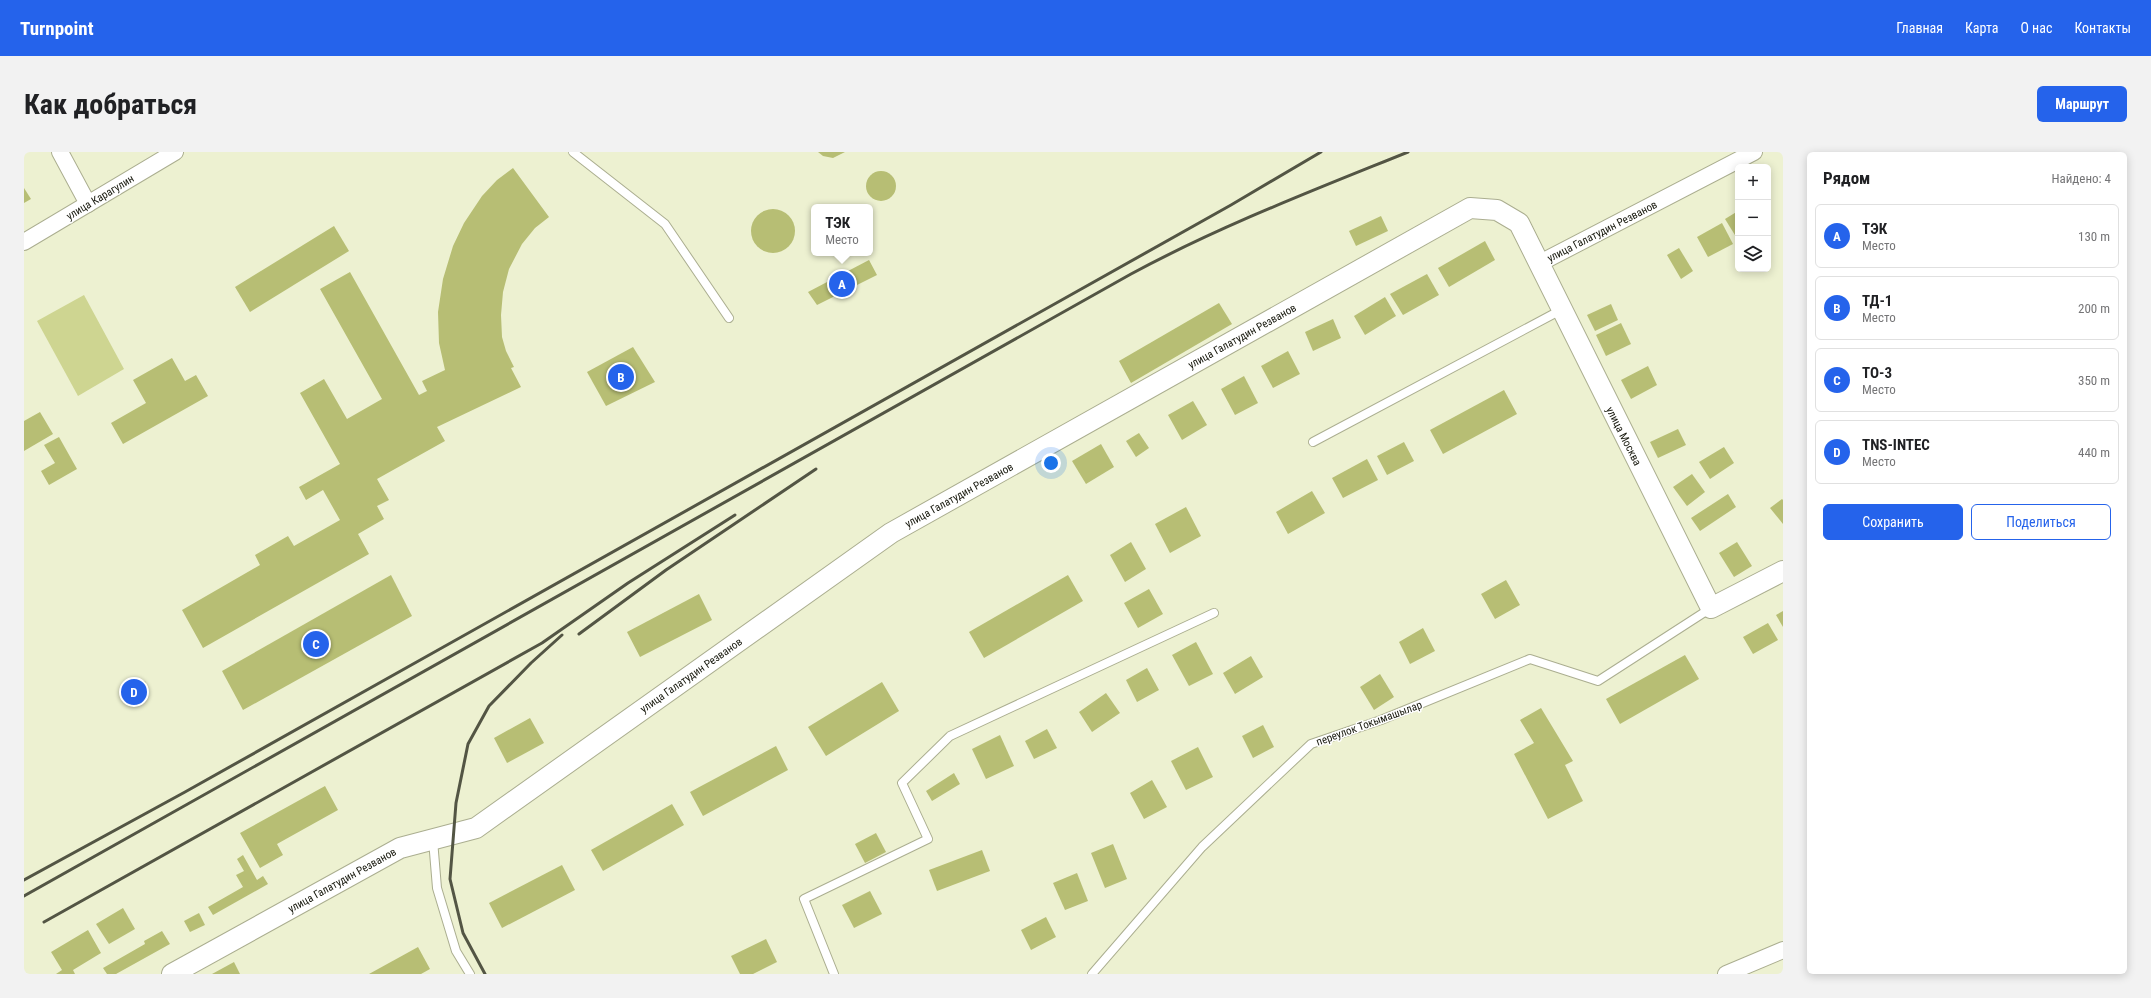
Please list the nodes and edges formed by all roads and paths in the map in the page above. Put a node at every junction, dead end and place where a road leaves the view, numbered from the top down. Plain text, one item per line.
1 (60, 152) edge
2 (175, 152) edge
3 (573, 152) edge
4 (1754, 152) edge
5 (88, 204) junction
6 (24, 242) edge
7 (1538, 264) junction
8 (1561, 310) junction
9 (729, 318) dead end
10 (1313, 442) dead end
11 (1783, 571) edge
12 (1711, 608) junction
13 (1214, 613) dead end
14 (433, 840) junction
15 (1783, 950) edge
16 (172, 974) edge
17 (470, 974) edge
18 (834, 974) edge
19 (1092, 974) edge
20 (1726, 974) edge

1 - 5 street
2 - 5 street, улица Карагулин
3 - 9 lane
4 - 7 street, улица Галатудин Резванов
5 - 6 street, улица Карагулин
7 - 8 street, улица Москва
7 - 14 street, улица Галатудин Резванов
8 - 10 lane
8 - 12 street, улица Москва
11 - 12 street
12 - 19 lane, переулок Токымашылар
13 - 18 lane
14 - 16 street, улица Галатудин Резванов
14 - 17 lane
15 - 20 street

